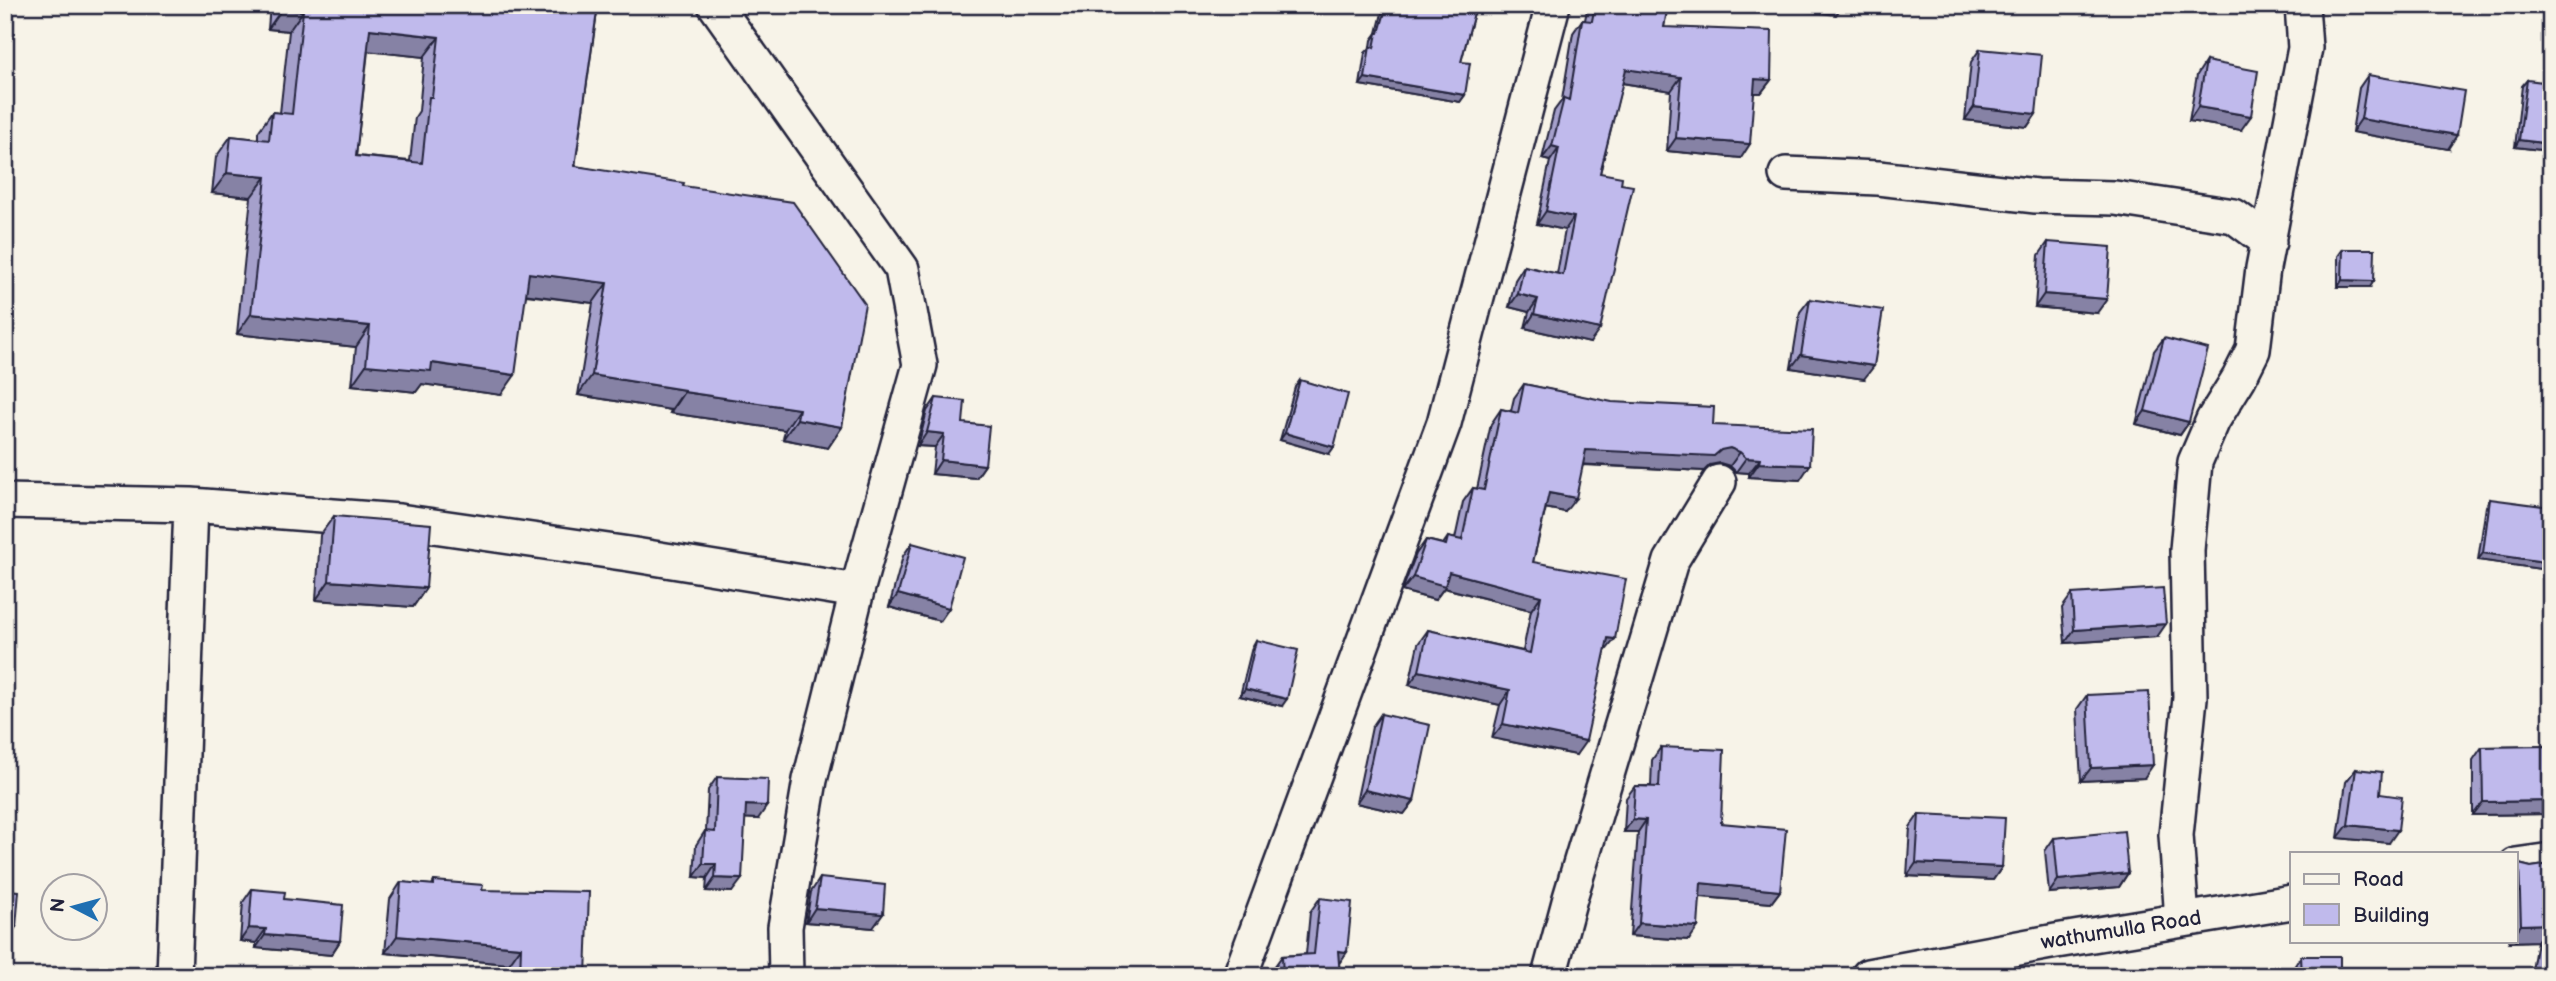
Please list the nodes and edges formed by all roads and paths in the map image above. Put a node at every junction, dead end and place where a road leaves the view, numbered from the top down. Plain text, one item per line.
1 (715, 5) edge
2 (1553, 5) edge
3 (2302, 5) edge
4 (1786, 174) dead end
5 (2269, 242) junction
6 (1719, 482) dead end
7 (5, 501) edge
8 (191, 505) junction
9 (857, 591) junction
10 (2551, 860) edge
11 (2518, 865) edge
12 (2290, 902) edge
13 (2182, 920) junction
14 (174, 976) edge
15 (786, 976) edge
16 (1240, 976) edge
17 (1549, 976) edge
18 (1868, 976) edge

1 - 9 street
2 - 16 street
3 - 5 street
4 - 5 street
5 - 13 street
6 - 17 street
7 - 8 street
8 - 9 street
8 - 14 street
9 - 15 street
10 - 11 street
12 - 13 street, wathumulla Road
13 - 18 street, wathumulla Road

